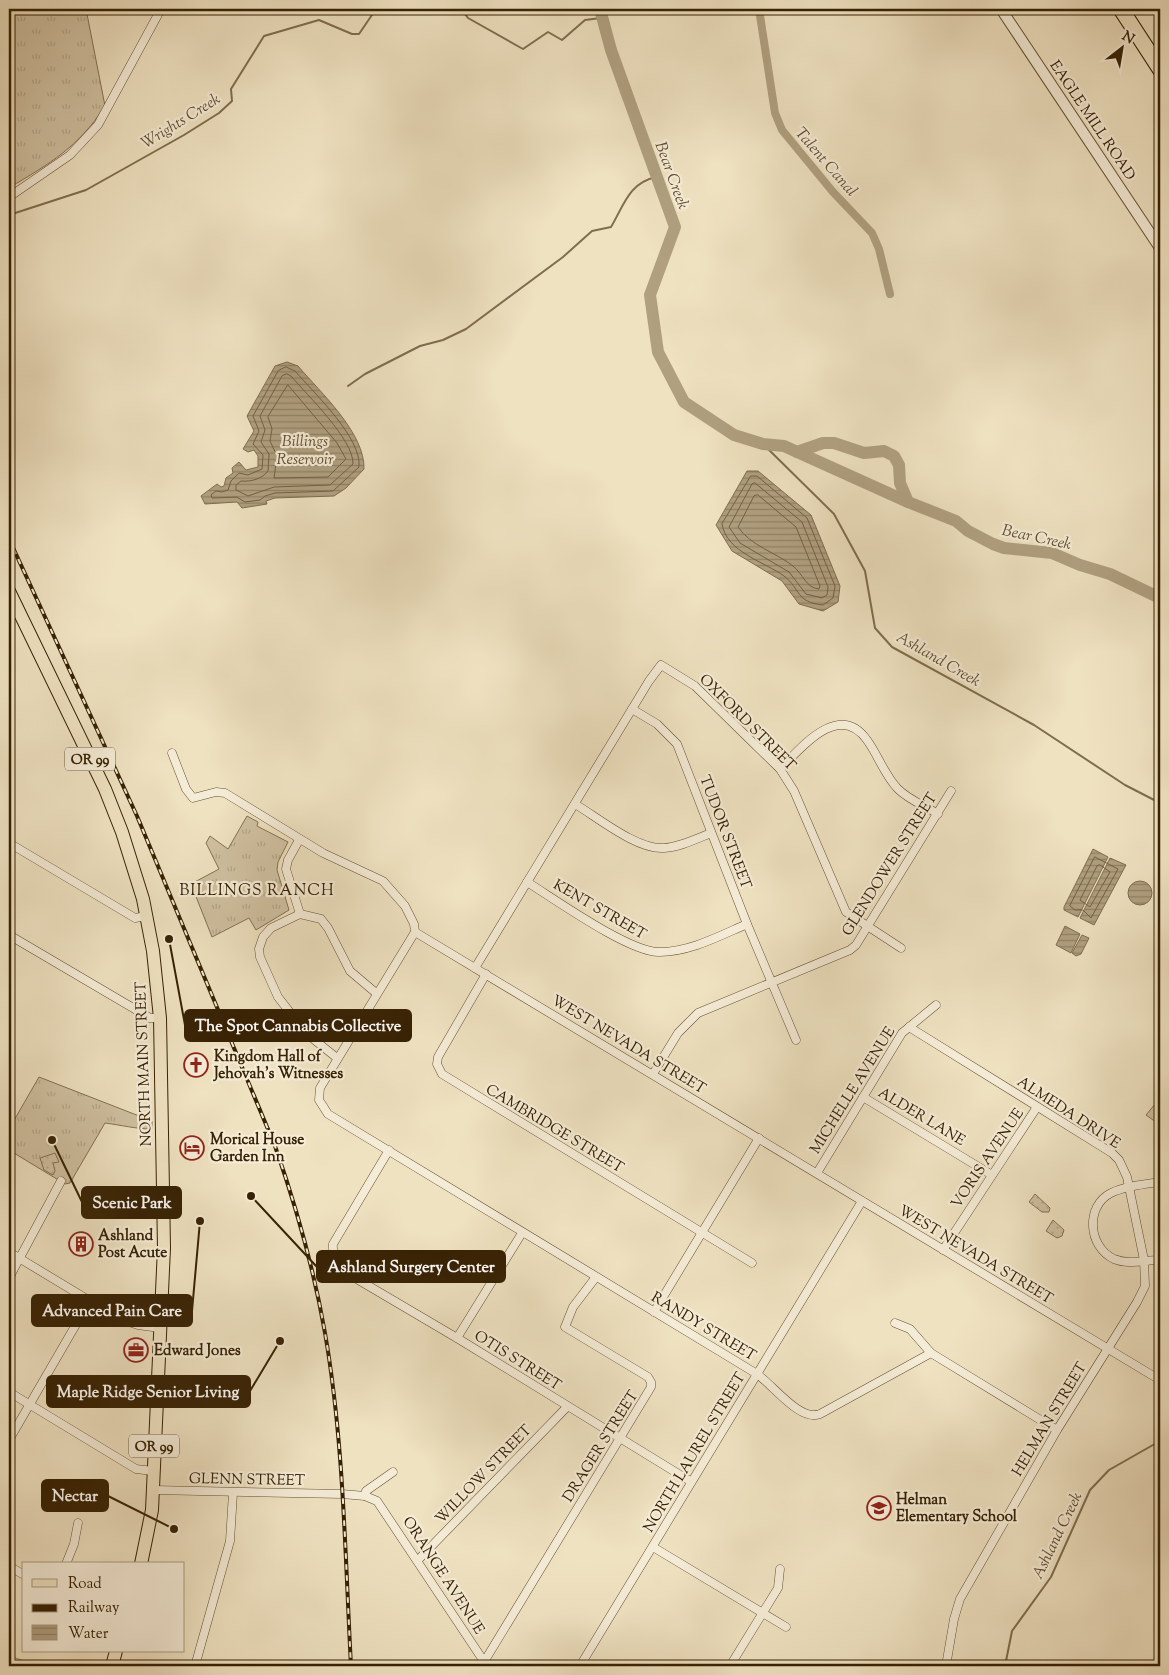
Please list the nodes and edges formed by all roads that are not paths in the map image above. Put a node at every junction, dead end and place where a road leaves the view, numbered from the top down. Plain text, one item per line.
1 (161, 9) edge
2 (1002, 9) edge
3 (1121, 9) edge
4 (1160, 69) edge
5 (9, 197) edge
6 (1160, 248) edge
7 (9, 591) edge
8 (632, 709) junction
9 (172, 754) dead end
10 (780, 769) junction
11 (952, 790) dead end
12 (575, 804) junction
13 (938, 814) junction
14 (711, 833) junction
15 (299, 840) junction
16 (9, 843) edge
17 (527, 882) junction
18 (300, 914) junction
19 (146, 916) junction
20 (747, 924) junction
21 (867, 927) junction
22 (416, 932) junction
23 (9, 935) edge
24 (901, 948) dead end
25 (475, 968) junction
26 (486, 974) junction
27 (772, 982) junction
28 (376, 993) junction
29 (936, 1005) dead end
30 (160, 1018) junction
31 (909, 1027) junction
32 (796, 1040) dead end
33 (337, 1058) junction
34 (653, 1074) junction
35 (863, 1097) junction
36 (1037, 1107) junction
37 (759, 1138) junction
38 (389, 1150) junction
39 (817, 1173) junction
40 (992, 1175) junction
41 (62, 1181) dead end
42 (1160, 1182) edge
43 (1130, 1188) junction
44 (862, 1201) junction
45 (522, 1233) junction
46 (702, 1233) junction
47 (943, 1250) junction
48 (9, 1252) edge
49 (20, 1259) junction
50 (1144, 1260) junction
51 (1160, 1260) edge
52 (752, 1263) dead end
53 (596, 1277) junction
54 (9, 1278) edge
55 (89, 1302) junction
56 (654, 1312) junction
57 (895, 1323) dead end
58 (160, 1328) junction
59 (457, 1338) junction
60 (1107, 1350) junction
61 (931, 1353) junction
62 (757, 1374) junction
63 (1160, 1380) edge
64 (9, 1392) edge
65 (30, 1404) junction
66 (567, 1407) junction
67 (1058, 1430) junction
68 (9, 1440) edge
69 (620, 1440) junction
70 (153, 1471) junction
71 (393, 1472) dead end
72 (690, 1481) junction
73 (153, 1490) junction
74 (233, 1494) junction
75 (365, 1496) junction
76 (377, 1501) joint
77 (78, 1523) dead end
78 (652, 1546) junction
79 (418, 1560) junction
80 (67, 1562) edge
81 (142, 1562) edge
82 (9, 1566) edge
83 (780, 1569) dead end
84 (22, 1574) edge
85 (762, 1613) junction
86 (786, 1627) dead end
87 (116, 1652) edge
88 (9, 1661) edge
89 (485, 1664) edge
90 (25, 1666) edge
91 (112, 1666) edge
92 (195, 1666) edge
93 (580, 1666) edge
94 (730, 1666) edge
95 (946, 1666) edge

1 - 5 street
2 - 6 street, EAGLE MILL ROAD
3 - 4 highway
7 - 19 main road, NORTH MAIN STREET / OR 99
8 - 10 street, OXFORD STREET
8 - 12 street
8 - 14 street, TUDOR STREET
9 - 15 street
10 - 13 street
10 - 21 street, OXFORD STREET
11 - 13 street, GLENDOWER STREET
12 - 14 street
12 - 17 street
13 - 21 street, GLENDOWER STREET
14 - 20 street, TUDOR STREET
15 - 18 street
15 - 22 street
16 - 19 street
17 - 20 street, KENT STREET
17 - 25 street
18 - 28 street
18 - 33 street
19 - 30 main road, NORTH MAIN STREET / OR 99
20 - 27 street, TUDOR STREET
21 - 24 street, OXFORD STREET
21 - 27 street, GLENDOWER STREET
22 - 25 street, WEST NEVADA STREET
22 - 28 street
23 - 30 street
25 - 26 street, WEST NEVADA STREET
26 - 34 street, WEST NEVADA STREET
26 - 46 street, CAMBRIDGE STREET
27 - 32 street, TUDOR STREET
27 - 34 street, GLENDOWER STREET
28 - 33 street
29 - 31 street, MICHELLE AVENUE
30 - 58 main road, NORTH MAIN STREET / OR 99
31 - 35 street, MICHELLE AVENUE
31 - 36 street, ALMEDA DRIVE
33 - 38 street, RANDY STREET
34 - 37 street, WEST NEVADA STREET
35 - 39 street, MICHELLE AVENUE
35 - 40 street, ALDER LANE
36 - 40 street, VORIS AVENUE
36 - 43 street, ALMEDA DRIVE
37 - 39 street, WEST NEVADA STREET
37 - 46 street
38 - 45 street, RANDY STREET
38 - 59 street, OTIS STREET
39 - 44 street, WEST NEVADA STREET
40 - 47 street, VORIS AVENUE
41 - 49 street
42 - 43 street
43 - 50 street, ALMEDA DRIVE
43 - 50 street
44 - 47 street, WEST NEVADA STREET
44 - 62 street, NORTH LAUREL STREET
45 - 53 street, RANDY STREET
45 - 59 street
46 - 52 street, CAMBRIDGE STREET
46 - 56 street
47 - 60 street, WEST NEVADA STREET
48 - 49 street
49 - 54 street
49 - 55 street
50 - 51 street
50 - 60 street, ALMEDA DRIVE
53 - 56 street, RANDY STREET
53 - 69 street, DRAGER STREET
55 - 58 street
55 - 65 street
56 - 62 street, RANDY STREET
57 - 61 street
58 - 70 main road, NORTH MAIN STREET / OR 99
59 - 66 street, OTIS STREET
60 - 63 street, WEST NEVADA STREET
60 - 67 street, HELMAN STREET
61 - 62 street, RANDY STREET
61 - 67 street
62 - 72 street, NORTH LAUREL STREET
64 - 65 street
65 - 68 street
65 - 70 street
66 - 69 street, OTIS STREET
66 - 79 street, WILLOW STREET
67 - 95 street, HELMAN STREET
69 - 72 street, OTIS STREET
69 - 89 street, DRAGER STREET
70 - 73 main road, NORTH MAIN STREET / OR 99
71 - 75 street
72 - 78 street, NORTH LAUREL STREET
73 - 74 street, GLENN STREET
73 - 81 main road, NORTH MAIN STREET / OR 99
74 - 75 street, GLENN STREET
74 - 92 street
75 - 76 street, GLENN STREET
76 - 79 street, ORANGE AVENUE
77 - 80 street
78 - 85 street
78 - 93 street, NORTH LAUREL STREET
79 - 89 street, ORANGE AVENUE
82 - 84 street
83 - 85 street
85 - 86 street
85 - 94 street
87 - 91 main road
88 - 90 street

